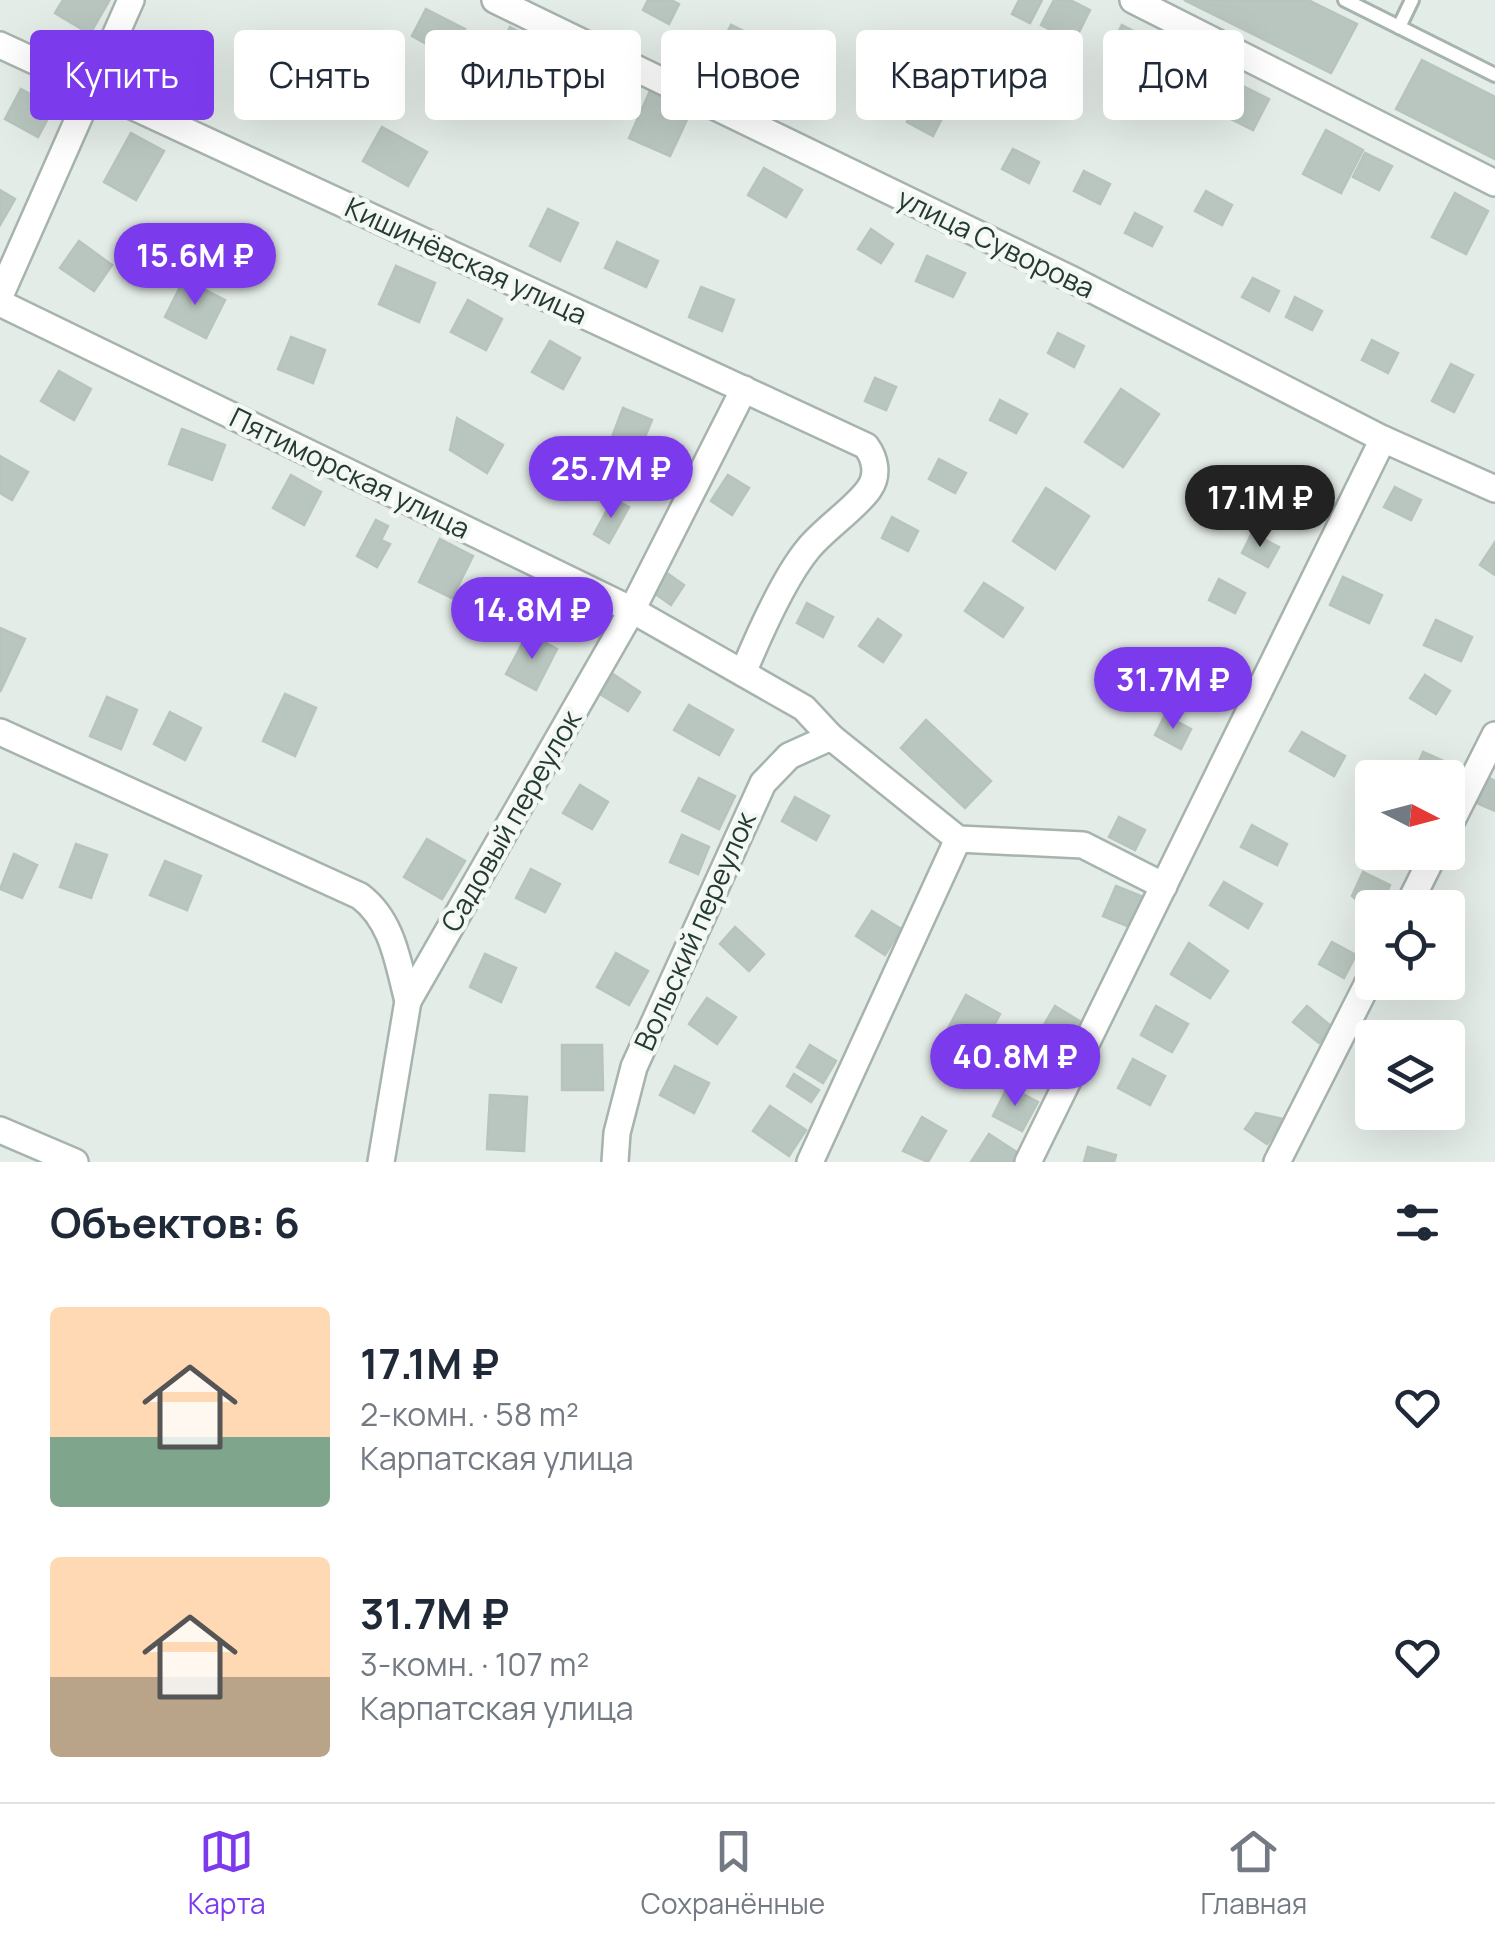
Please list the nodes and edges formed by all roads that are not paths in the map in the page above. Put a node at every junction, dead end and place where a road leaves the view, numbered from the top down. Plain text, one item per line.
1 (131, 0) edge
2 (495, 0) edge
3 (1132, 0) edge
4 (1345, 0) edge
5 (1412, 0) edge
6 (1399, 27) junction
7 (118, 30) edge
8 (0, 46) edge
9 (30, 60) edge
10 (1495, 75) edge
11 (78, 120) edge
12 (159, 120) edge
13 (1495, 183) edge
14 (0, 300) edge
15 (744, 389) junction
16 (1383, 439) junction
17 (1495, 489) edge
18 (632, 610) junction
19 (743, 674) junction
20 (0, 732) edge
21 (1495, 735) edge
22 (831, 737) junction
23 (1465, 794) edge
24 (958, 839) junction
25 (1164, 886) junction
26 (1359, 1000) edge
27 (408, 1001) junction
28 (0, 1130) edge
29 (75, 1162) edge
30 (381, 1162) edge
31 (615, 1162) edge
32 (810, 1162) edge
33 (1028, 1162) edge
34 (1277, 1162) edge

1 - 7 street
2 - 16 street, улица Суворова
3 - 13 street
4 - 6 lane
5 - 6 lane
6 - 10 lane
8 - 9 street, Кишинёвская улица
11 - 14 street
12 - 15 street, Кишинёвская улица
14 - 18 street, Пятиморская улица
15 - 18 street, Садовый переулок
15 - 19 street, Кишинёвская улица
16 - 17 street, улица Суворова
16 - 25 street
18 - 19 street, Пятиморская улица
18 - 27 street, Садовый переулок
19 - 22 street, Пятиморская улица
20 - 27 street
21 - 23 street
22 - 24 street, Пятиморская улица
22 - 31 street, Вольский переулок
24 - 25 street
24 - 32 street
25 - 33 street
26 - 34 street
27 - 30 street, Садовый переулок
28 - 29 street

